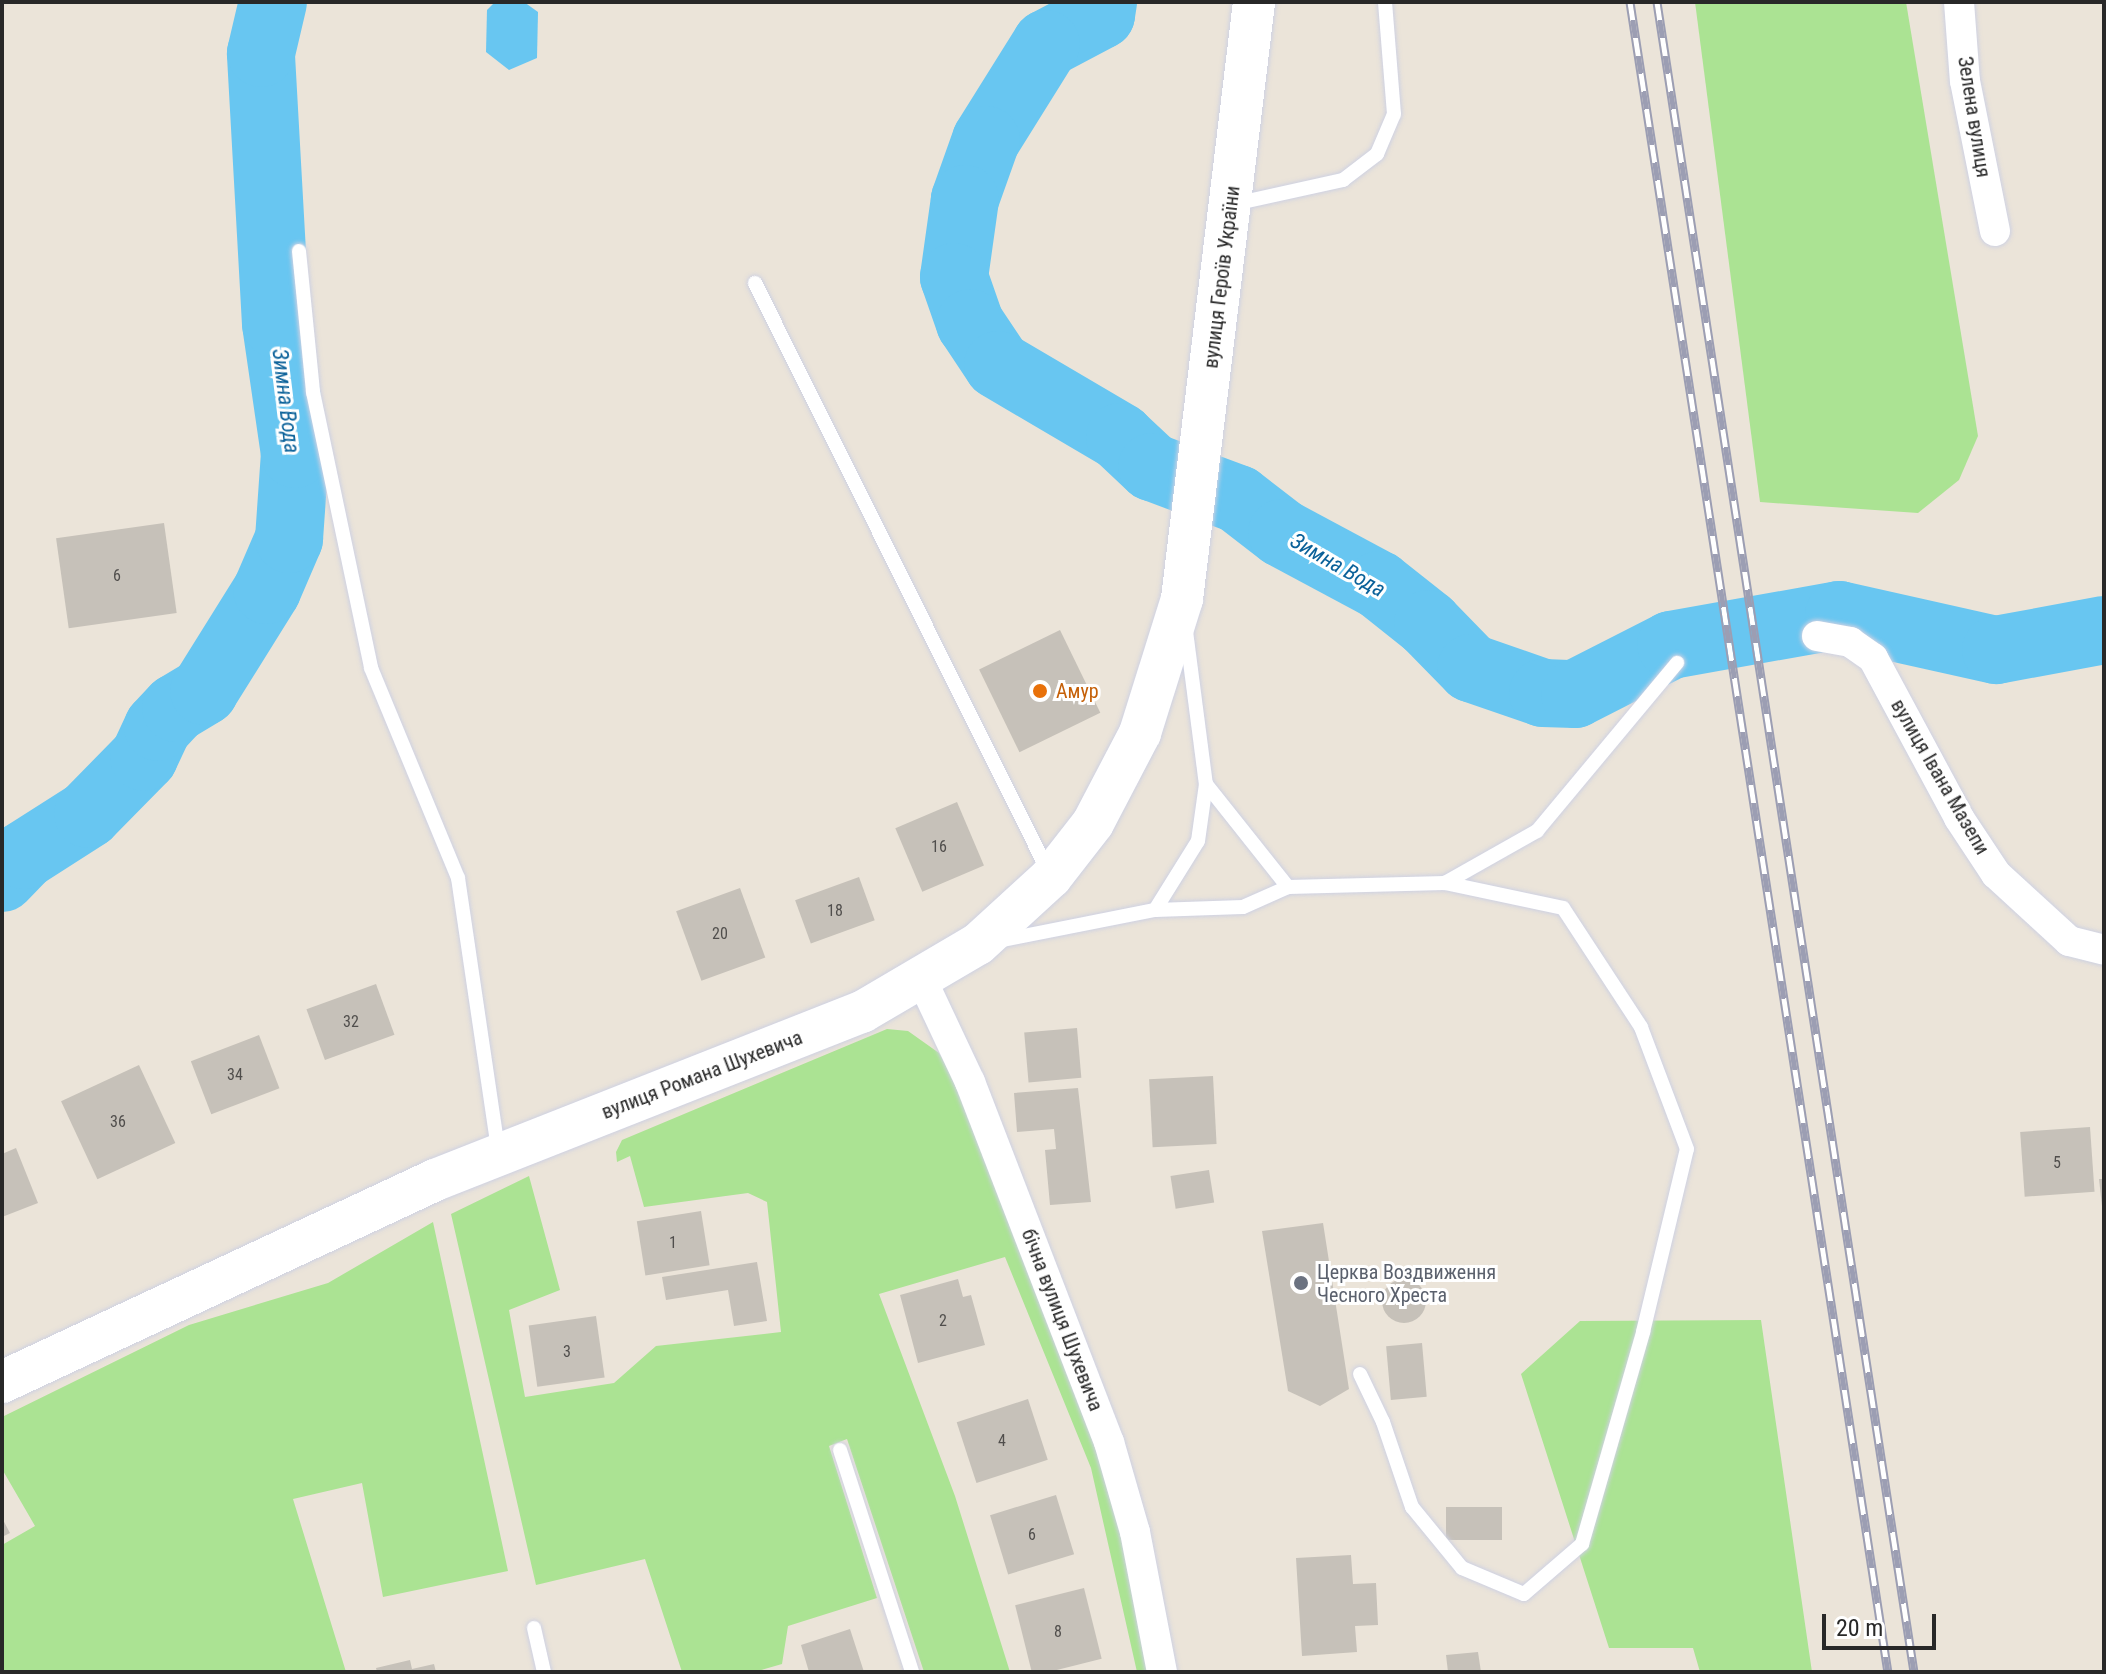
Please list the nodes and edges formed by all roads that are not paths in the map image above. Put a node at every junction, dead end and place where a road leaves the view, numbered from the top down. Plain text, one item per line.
1 (1254, 2) edge
2 (1385, 2) edge
3 (1959, 2) edge
4 (1230, 205) junction
5 (1995, 231) dead end
6 (299, 251) dead end
7 (755, 283) dead end
8 (1191, 551) joint
9 (1182, 599) junction
10 (1817, 636) dead end
11 (1677, 663) dead end
12 (1206, 784) junction
13 (1051, 877) junction
14 (1445, 883) junction
15 (1288, 887) junction
16 (1155, 910) junction
17 (978, 944) junction
18 (2104, 950) edge
19 (922, 980) junction
20 (498, 1154) junction
21 (1360, 1374) dead end
22 (2, 1382) edge
23 (840, 1450) dead end
24 (534, 1628) dead end
25 (544, 1672) edge
26 (912, 1672) edge
27 (1162, 1672) edge

1 - 4 main road, вулиця Героїв України
2 - 4 lane
3 - 5 street, Зелена вулиця
4 - 8 main road, вулиця Героїв України
6 - 20 lane
7 - 13 lane
8 - 9 main road, вулиця Романа Шухевича
9 - 12 lane
9 - 13 main road, вулиця Романа Шухевича
10 - 18 street, вулиця Івана Мазепи
11 - 14 lane
12 - 15 lane
12 - 16 lane
13 - 17 main road, вулиця Романа Шухевича
14 - 15 lane
14 - 21 lane
15 - 16 lane
16 - 17 lane
17 - 19 main road, вулиця Романа Шухевича
19 - 20 main road, вулиця Романа Шухевича
19 - 27 street, бічна вулиця Шухевича
20 - 22 main road, вулиця Романа Шухевича
23 - 26 lane
24 - 25 lane

